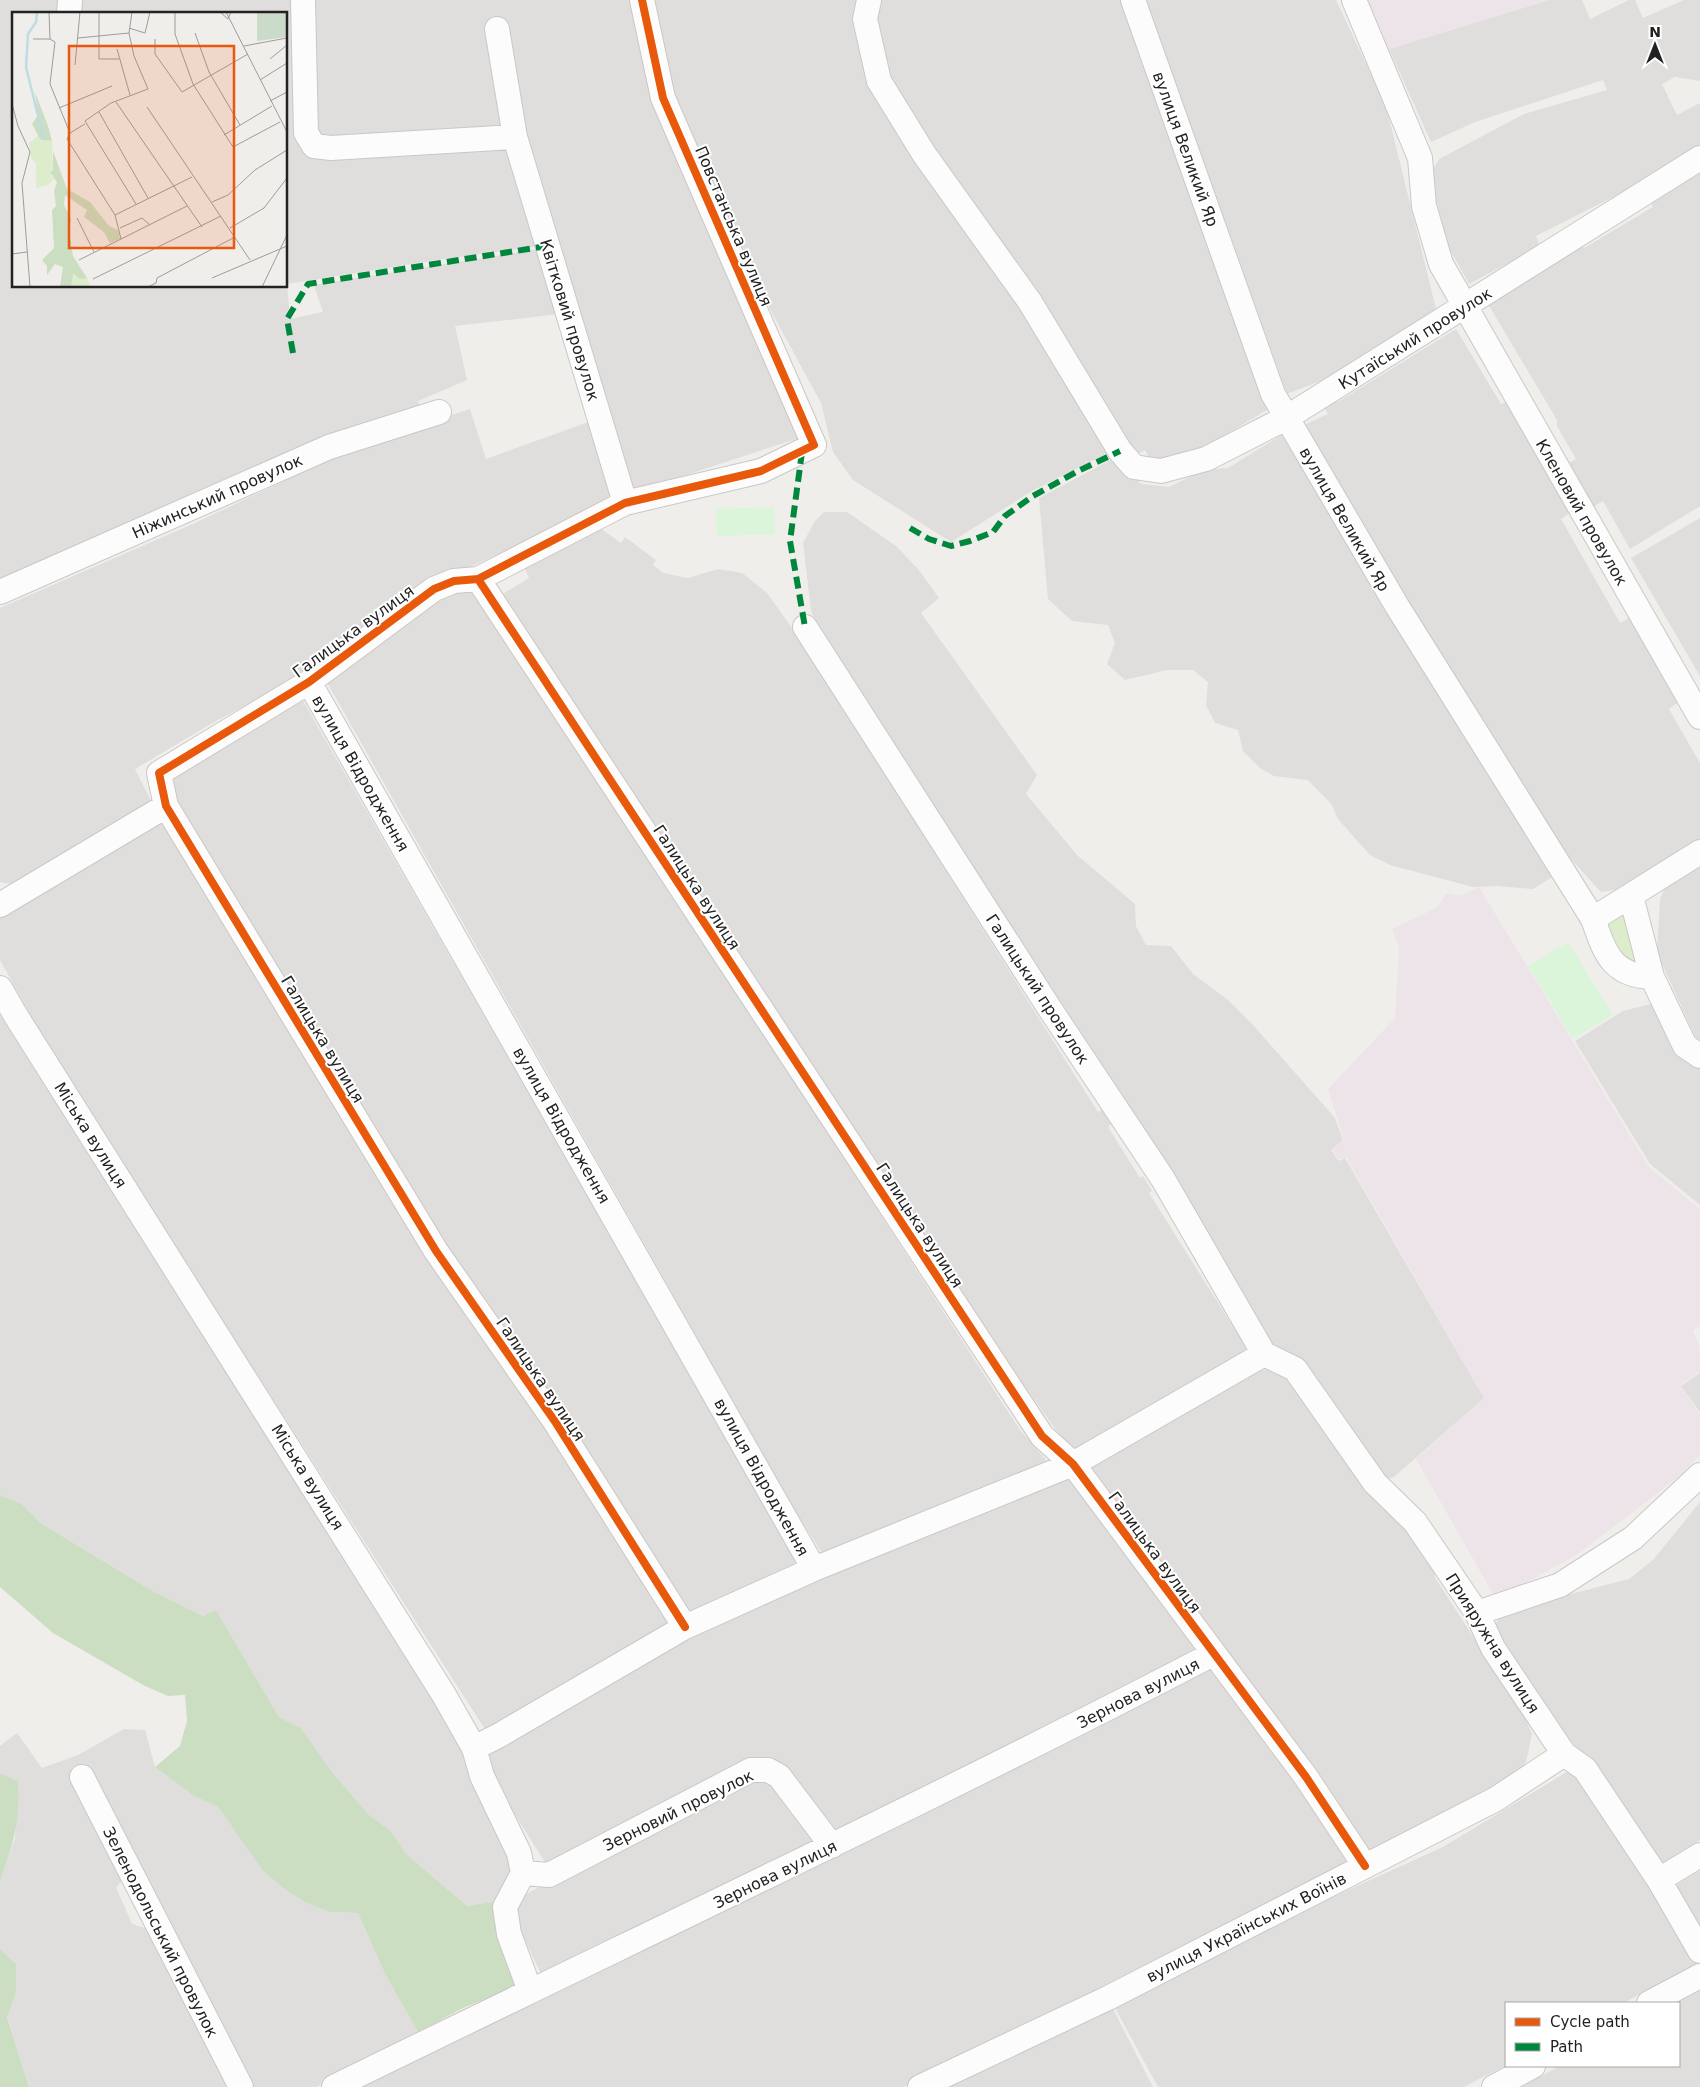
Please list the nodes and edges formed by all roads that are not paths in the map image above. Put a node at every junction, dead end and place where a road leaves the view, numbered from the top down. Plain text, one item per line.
1 (303, 0) edge
2 (642, 0) edge
3 (869, 0) edge
4 (1133, 0) edge
5 (1354, 0) edge
6 (497, 29) dead end
7 (515, 137) junction
8 (1700, 158) edge
9 (1464, 307) junction
10 (439, 412) dead end
11 (1286, 418) junction
12 (802, 452) joint
13 (625, 503) junction
14 (478, 579) junction
15 (0, 592) edge
16 (805, 627) dead end
17 (309, 682) junction
18 (1700, 717) edge
19 (166, 806) junction
20 (1700, 852) edge
21 (1631, 896) junction
22 (2, 899) edge
23 (1593, 919) junction
24 (1652, 977) junction
25 (0, 988) edge
26 (1700, 1056) edge
27 (1264, 1354) junction
28 (1073, 1464) junction
29 (1700, 1475) edge
30 (814, 1568) junction
31 (1477, 1613) junction
32 (685, 1627) junction
33 (1213, 1654) junction
34 (474, 1748) junction
35 (1564, 1754) junction
36 (82, 1777) dead end
37 (832, 1846) junction
38 (1700, 1855) edge
39 (1365, 1866) junction
40 (523, 1873) junction
41 (1659, 1880) junction
42 (1700, 1951) edge
43 (1700, 1976) edge
44 (530, 1991) junction
45 (1651, 2002) edge
46 (1531, 2067) edge
47 (241, 2087) edge
48 (334, 2087) edge
49 (920, 2087) edge
50 (1494, 2087) edge

1 - 7 street
2 - 12 street, Повстанська вулиця
3 - 11 street, Кутаїський провулок
4 - 11 street, вулиця Великий Яр
5 - 9 street
6 - 7 street, Квітковий провулок
7 - 13 street, Квітковий провулок
8 - 9 street, Кутаїський провулок
9 - 11 street, Кутаїський провулок
9 - 18 street, Кленовий провулок
10 - 15 street, Ніжинський провулок
11 - 23 street, вулиця Великий Яр
12 - 13 street, Галицька вулиця
13 - 14 street, Галицька вулиця
14 - 17 street, Галицька вулиця
14 - 28 street, Галицька вулиця
16 - 27 street, Галицький провулок
17 - 19 street, Галицька вулиця
17 - 30 street, вулиця Відродження
19 - 22 street
19 - 32 street, Галицька вулиця
20 - 21 street
21 - 23 street
21 - 24 street
23 - 24 street, вулиця Великий Яр
24 - 26 street
25 - 34 street, Міська вулиця
27 - 28 street
27 - 31 street, Прияружна вулиця
28 - 30 street
28 - 33 street, Галицька вулиця
29 - 31 street
30 - 32 street
31 - 35 street, Прияружна вулиця
32 - 34 street
33 - 37 street, Зернова вулиця
33 - 39 street, Галицька вулиця
34 - 40 street, Міська вулиця
35 - 39 street, вулиця Українських Воїнів
35 - 41 street, Прияружна вулиця
36 - 47 street, Зеленодольський провулок
37 - 40 street, Зерновий провулок
37 - 44 street, Зернова вулиця
38 - 41 street
39 - 49 street, вулиця Українських Воїнів
40 - 44 street
41 - 42 street, Прияружна вулиця
43 - 45 street
44 - 48 street, Зернова вулиця
46 - 50 street

